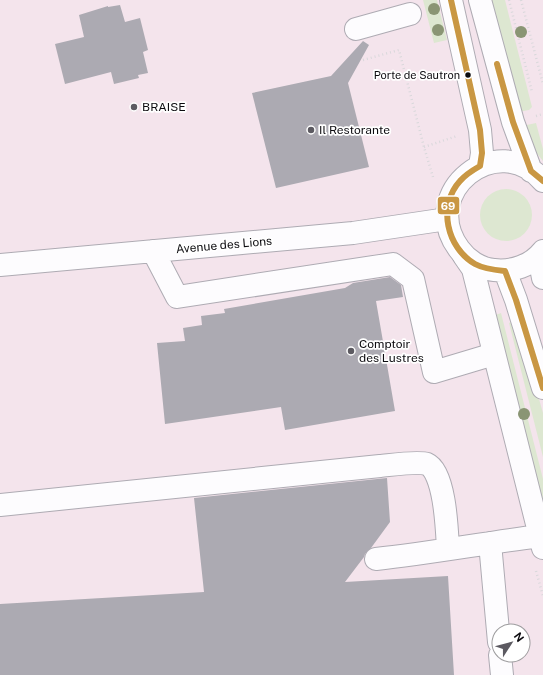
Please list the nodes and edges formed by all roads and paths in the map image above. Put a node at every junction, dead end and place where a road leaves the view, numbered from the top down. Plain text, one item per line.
1 (451, 0) edge
2 (480, 0) edge
3 (509, 0) edge
4 (521, 0) edge
5 (410, 14) dead end
6 (356, 29) dead end
7 (363, 60) dead end
8 (543, 84) edge
9 (532, 92) dead end
10 (536, 108) dead end
11 (539, 121) dead end
12 (480, 166) junction
13 (537, 176) edge
14 (434, 180) dead end
15 (447, 219) junction
16 (153, 251) junction
17 (541, 254) edge
18 (464, 256) junction
19 (0, 265) edge
20 (504, 271) junction
21 (543, 278) edge
22 (494, 354) junction
23 (543, 388) edge
24 (0, 505) edge
25 (542, 542) edge
26 (490, 543) junction
27 (448, 549) junction
28 (376, 559) dead end
29 (497, 623) edge
30 (501, 663) edge
31 (502, 675) edge

1 - 12 main road
2 - 13 main road
3 - 9 path
4 - 8 path
5 - 6 main road
7 - 14 path
10 - 11 path
12 - 13 main road
12 - 15 main road
15 - 16 main road, Avenue des Lions
15 - 18 main road
16 - 19 main road, Avenue des Lions
16 - 22 main road
17 - 20 main road
17 - 21 main road
18 - 20 main road
18 - 22 main road
20 - 23 main road
22 - 25 main road
24 - 27 main road
25 - 26 main road
26 - 27 main road
26 - 29 main road
27 - 28 main road
30 - 31 main road

